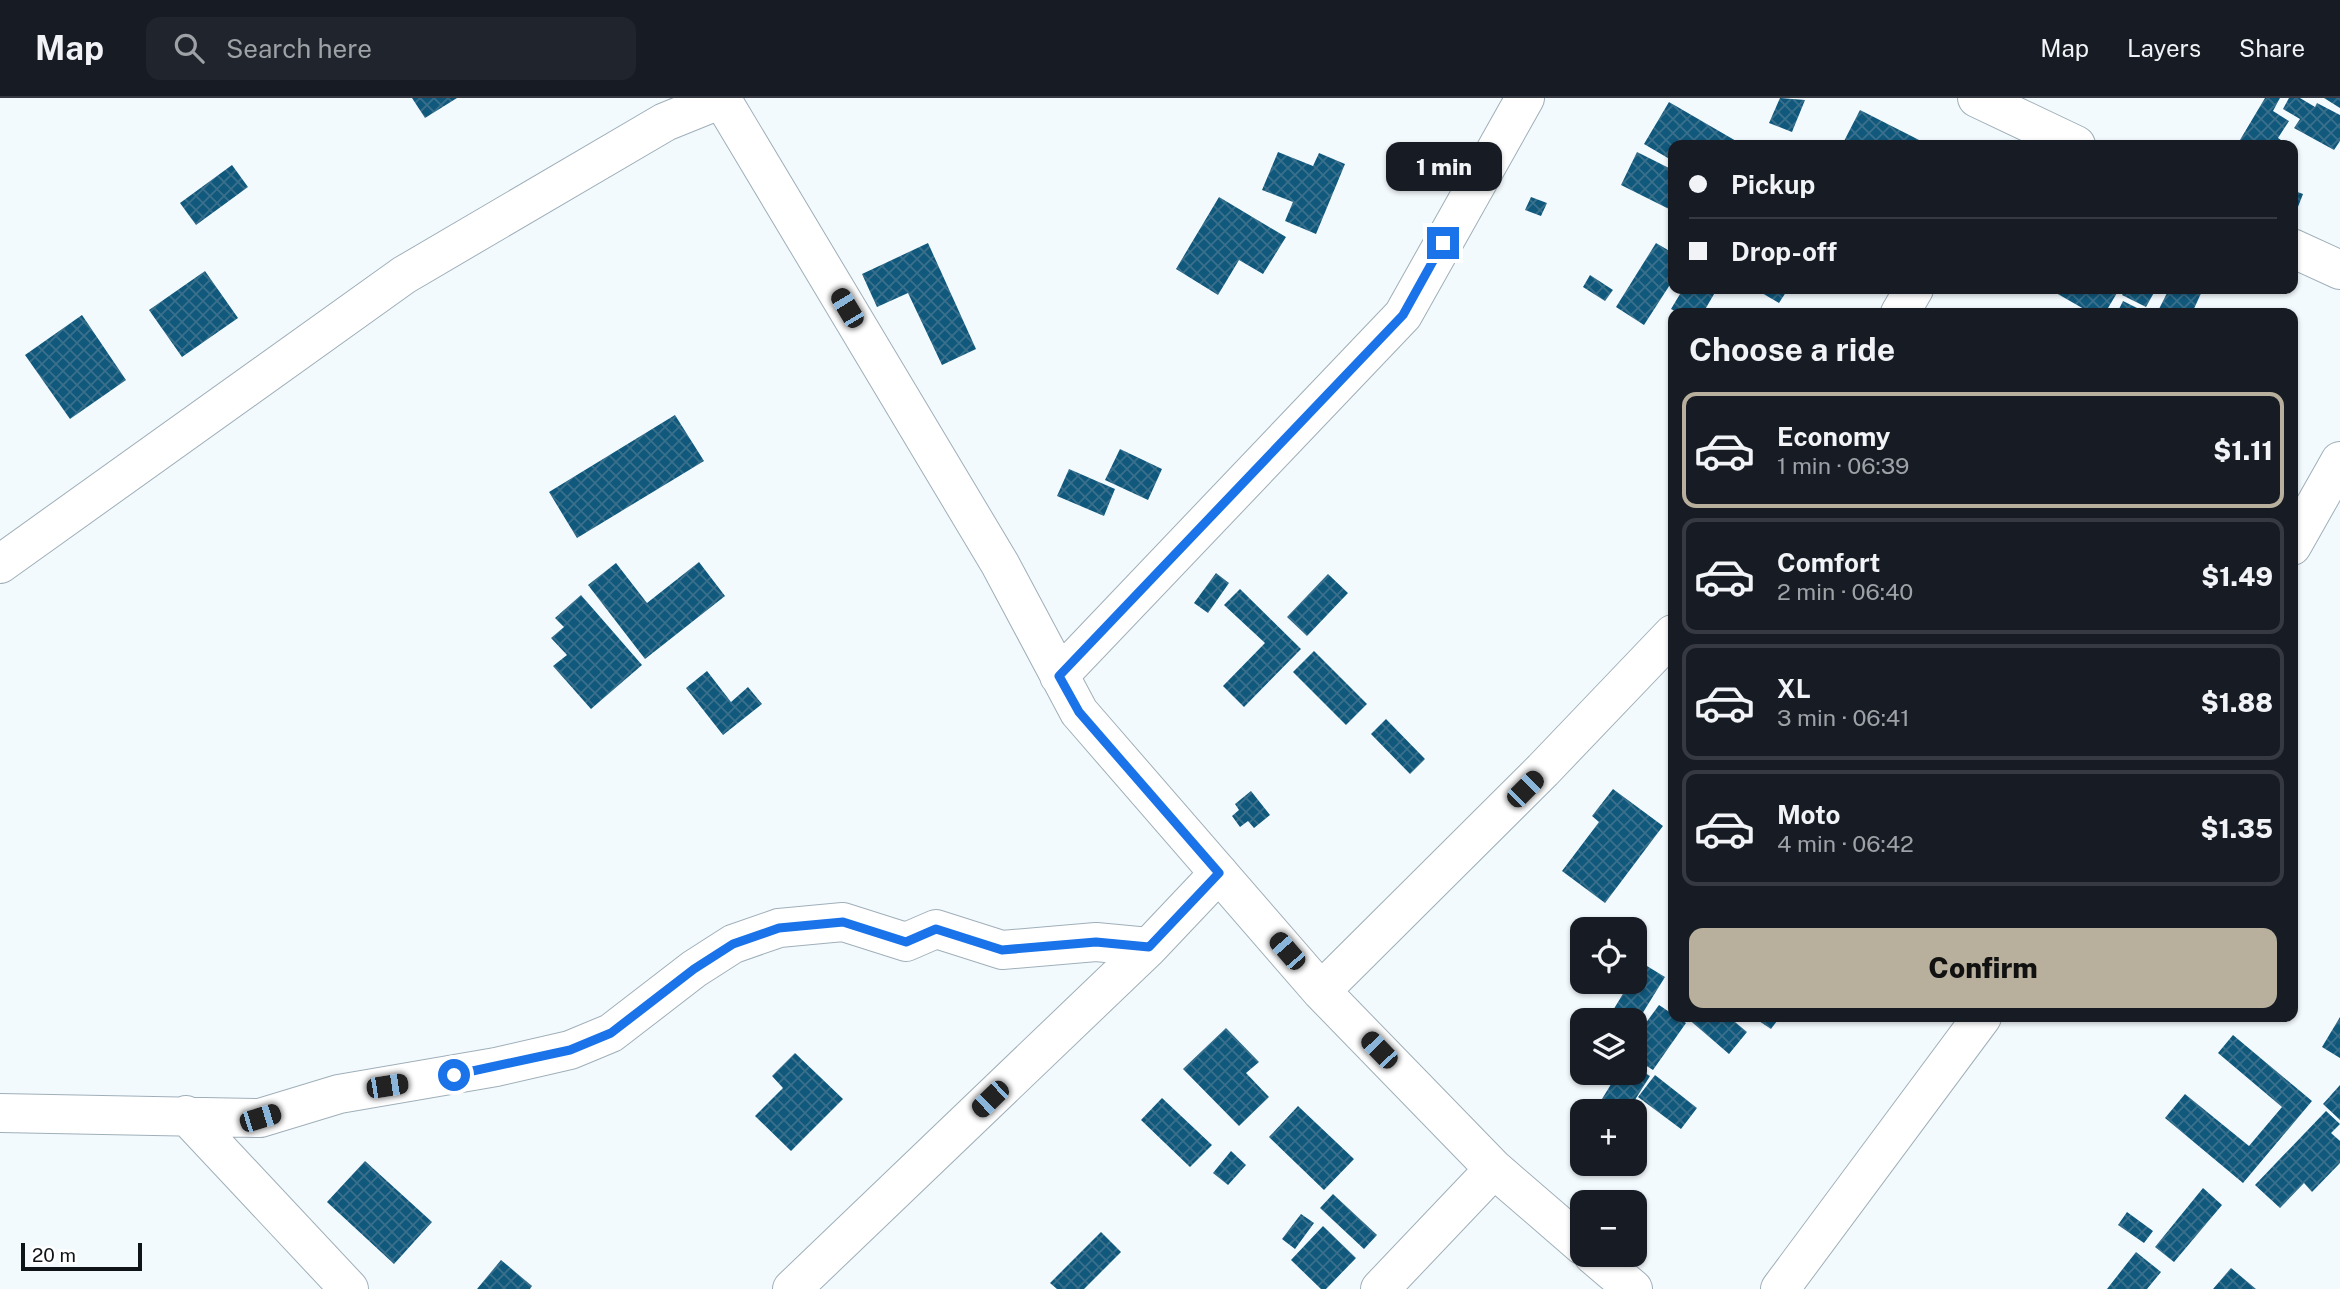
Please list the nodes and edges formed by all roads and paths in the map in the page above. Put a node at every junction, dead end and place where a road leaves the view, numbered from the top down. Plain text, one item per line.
1 (722, 98) edge
2 (1525, 98) edge
3 (1977, 98) edge
4 (2016, 120) edge
5 (2064, 140) edge
6 (2298, 251) edge
7 (2340, 270) edge
8 (2340, 461) edge
9 (2298, 535) edge
10 (0, 564) edge
11 (1668, 639) edge
12 (1059, 676) junction
13 (1219, 873) junction
14 (1149, 947) junction
15 (1321, 991) junction
16 (1978, 1022) edge
17 (0, 1113) edge
18 (186, 1115) junction
19 (1494, 1169) junction
20 (1570, 1235) edge
21 (1607, 1267) edge
22 (349, 1289) edge
23 (792, 1289) edge
24 (1380, 1289) edge
25 (1633, 1289) edge
26 (1780, 1289) edge

1 - 10 street
1 - 12 street
2 - 12 street
3 - 4 street
4 - 5 street
6 - 7 street
8 - 9 street
11 - 15 street
12 - 13 street
13 - 14 street
13 - 15 street
14 - 18 street
14 - 23 street
15 - 19 street
16 - 26 street
17 - 18 street
18 - 22 street
19 - 20 street
19 - 24 street
21 - 25 street

